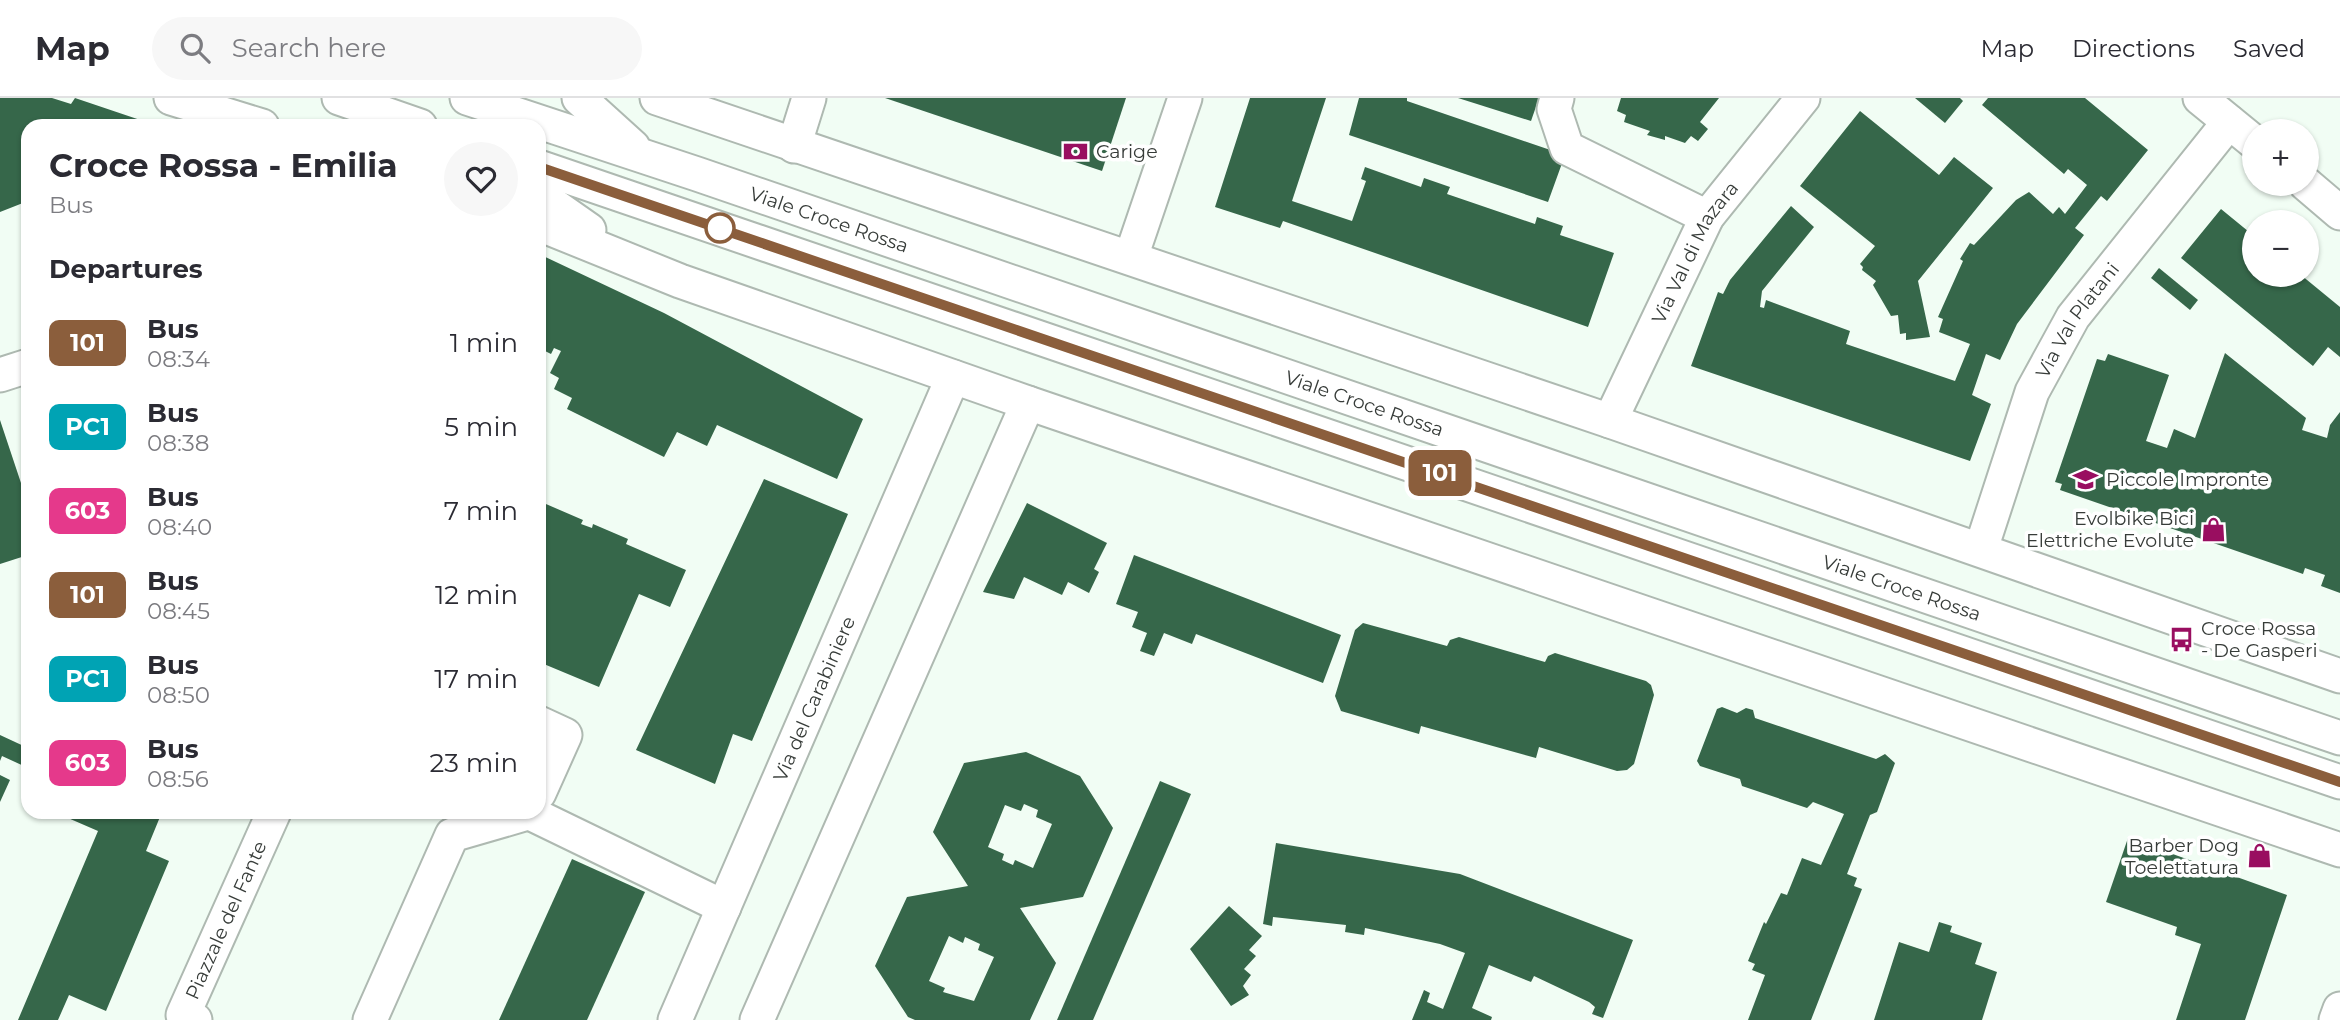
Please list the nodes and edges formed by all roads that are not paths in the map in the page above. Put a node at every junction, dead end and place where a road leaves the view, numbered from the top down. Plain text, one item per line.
1 (171, 98) edge
2 (339, 98) edge
3 (467, 98) edge
4 (579, 98) edge
5 (657, 98) edge
6 (809, 98) edge
7 (1185, 98) edge
8 (1557, 98) edge
9 (1803, 98) edge
10 (2200, 98) edge
11 (239, 119) edge
12 (399, 119) edge
13 (531, 119) edge
14 (546, 124) edge
15 (2242, 132) edge
16 (794, 146) junction
17 (646, 157) junction
18 (546, 169) edge
19 (546, 200) edge
20 (1707, 217) junction
21 (546, 227) edge
22 (1131, 257) junction
23 (640, 265) junction
24 (21, 368) edge
25 (0, 375) edge
26 (953, 377) junction
27 (1028, 403) junction
28 (1610, 421) junction
29 (1981, 549) junction
30 (2340, 676) edge
31 (546, 726) edge
32 (2340, 738) edge
33 (546, 777) edge
34 (2340, 782) edge
35 (271, 819) edge
36 (506, 819) edge
37 (544, 819) edge
38 (2340, 850) edge
39 (724, 907) junction
40 (2340, 1009) edge
41 (195, 1020) edge
42 (370, 1020) edge
43 (675, 1020) edge
44 (757, 1020) edge
45 (2336, 1020) edge

1 - 11 street
2 - 12 street
3 - 13 street, Viale Croce Rossa
4 - 17 street
5 - 16 street
6 - 16 street
7 - 22 street
8 - 20 street
9 - 20 street, Via Val di Mazara
10 - 15 street
14 - 17 street, Viale Croce Rossa
15 - 29 street, Via Val Platani
16 - 22 street
17 - 32 street, Viale Croce Rossa
18 - 34 street
19 - 23 street
20 - 28 street, Via Val di Mazara
21 - 23 street
22 - 28 street
23 - 26 street
24 - 25 street
26 - 27 street
26 - 39 street, Via del Carabiniere
27 - 38 street
27 - 44 street
28 - 29 street
29 - 30 street
31 - 33 street
35 - 41 street, Piazzale del Fante
36 - 42 street
37 - 39 street
39 - 43 street, Via del Carabiniere
40 - 45 street

